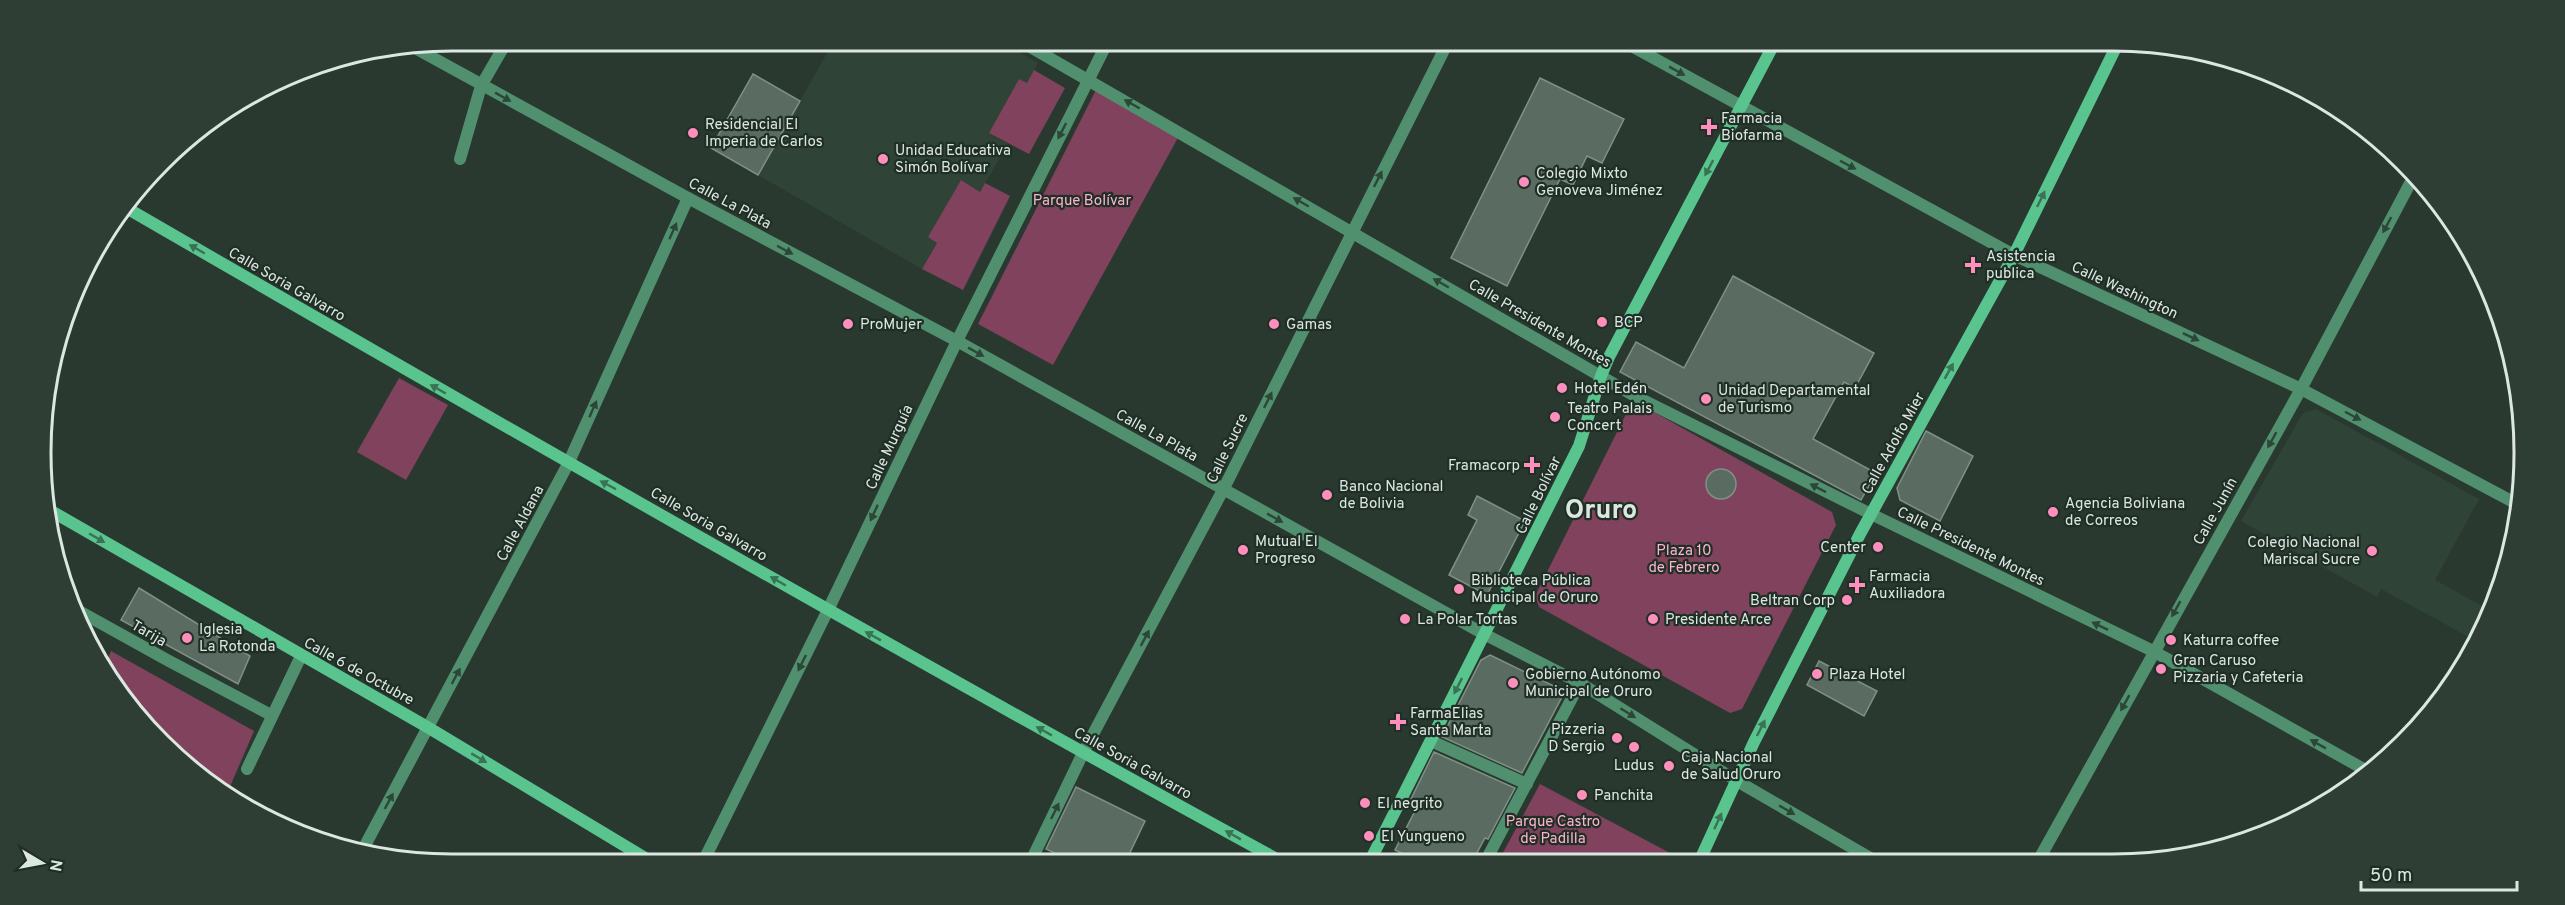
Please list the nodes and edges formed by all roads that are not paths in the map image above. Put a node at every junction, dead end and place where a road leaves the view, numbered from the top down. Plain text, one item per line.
1 (501, 51) edge
2 (1038, 51) edge
3 (1103, 51) edge
4 (1444, 51) edge
5 (1640, 51) edge
6 (1770, 51) edge
7 (2114, 51) edge
8 (422, 52) edge
9 (1089, 79) junction
10 (481, 86) junction
11 (1742, 107) junction
12 (459, 159) dead end
13 (2410, 184) edge
14 (688, 198) junction
15 (132, 211) edge
16 (1352, 231) junction
17 (2014, 255) junction
18 (957, 341) junction
19 (1601, 376) junction
20 (2301, 389) junction
21 (568, 464) junction
22 (1223, 490) junction
23 (2511, 501) edge
24 (56, 514) edge
25 (1871, 514) junction
26 (828, 610) junction
27 (85, 614) edge
28 (1484, 634) junction
29 (2153, 651) junction
30 (301, 656) junction
31 (1580, 683) junction
32 (271, 715) junction
33 (429, 728) junction
34 (1431, 741) junction
35 (1083, 753) junction
36 (2361, 768) edge
37 (247, 769) dead end
38 (1737, 781) junction
39 (1527, 784) junction
40 (366, 844) edge
41 (638, 854) edge
42 (707, 854) edge
43 (1034, 854) edge
44 (1268, 854) edge
45 (1374, 854) edge
46 (1489, 854) edge
47 (1703, 854) edge
48 (1863, 854) edge
49 (2042, 854) edge

1 - 10 street
2 - 9 street, Calle Presidente Montes
3 - 9 street, Calle Murguía
16 -> 4 street, Calle Sucre
5 -> 11 street, Calle Washington
6 - 11 main road, Calle Bolívar
17 -> 7 main road, Calle Adolfo Mier
8 - 10 street, Calle La Plata
16 -> 9 street, Calle Presidente Montes
9 -> 18 street, Calle Murguía
10 - 12 street
10 -> 14 street, Calle La Plata
11 -> 17 street, Calle Washington
11 -> 19 main road, Calle Bolívar
13 -> 20 street, Calle Junín
14 -> 18 street, Calle La Plata
21 -> 14 street, Calle Aldana
21 -> 15 main road, Calle Soria Galvarro
19 -> 16 street, Calle Presidente Montes
22 -> 16 street, Calle Sucre
17 -> 20 street, Calle Washington
25 -> 17 main road, Calle Adolfo Mier
18 -> 22 street, Calle La Plata
18 -> 26 street, Calle Murguía
25 -> 19 street, Calle Presidente Montes
19 - 28 main road, Calle Bolívar
20 -> 23 street, Calle Washington
20 -> 29 street, Calle Junín
26 -> 21 main road, Calle Soria Galvarro
33 -> 21 street, Calle Aldana
22 -> 28 street, Calle La Plata
35 -> 22 street, Calle Sucre
24 -> 30 main road, Calle 6 de Octubre
29 -> 25 street, Calle Presidente Montes
38 -> 25 main road, Calle Adolfo Mier
35 -> 26 main road, Calle Soria Galvarro
26 -> 42 street, Calle Murguía
27 - 32 street, Tarija
28 - 31 street, Calle La Plata
28 -> 34 main road, Calle Bolívar
36 -> 29 street, Calle Presidente Montes
29 -> 49 street, Calle Junín
30 - 32 street
30 - 33 main road, Calle 6 de Octubre
31 -> 38 street, Calle La Plata
31 - 39 street
32 - 37 street
40 -> 33 street, Calle Aldana
33 -> 41 main road, Calle 6 de Octubre
34 - 39 street
34 - 45 main road, Calle Bolívar
43 -> 35 street, Calle Sucre
44 -> 35 main road, Calle Soria Galvarro
47 -> 38 main road, Calle Adolfo Mier
38 -> 48 street, Calle La Plata
39 - 46 street

